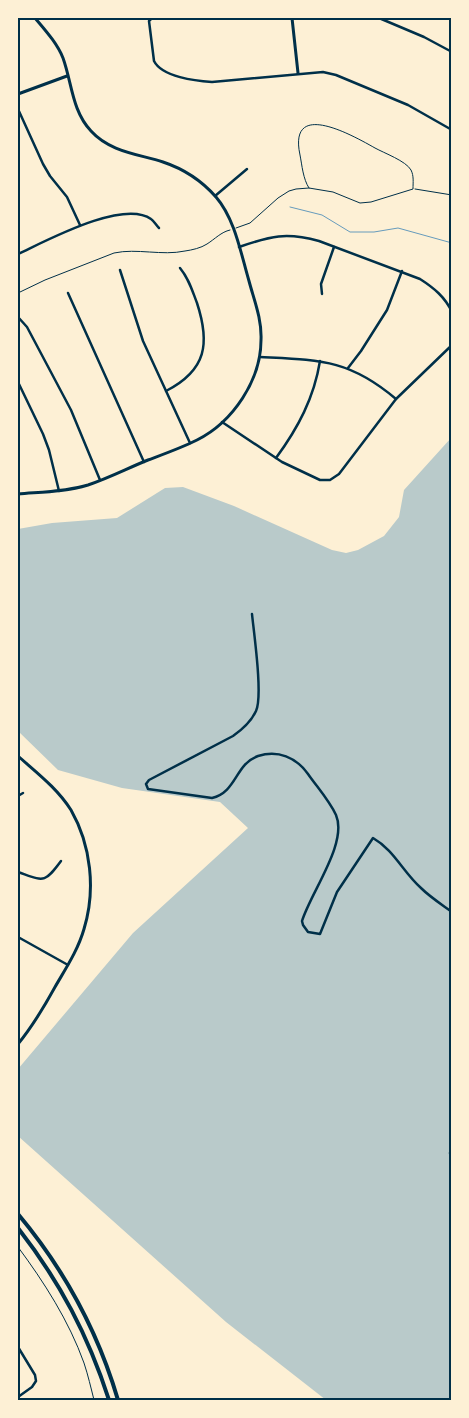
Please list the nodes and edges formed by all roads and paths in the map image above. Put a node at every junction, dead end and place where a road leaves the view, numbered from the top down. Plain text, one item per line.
1 (36, 18) edge
2 (152, 18) edge
3 (292, 18) edge
4 (379, 18) edge
5 (452, 52) edge
6 (298, 74) junction
7 (68, 76) junction
8 (18, 94) edge
9 (18, 109) edge
10 (452, 130) edge
11 (247, 169) dead end
12 (309, 188) junction
13 (413, 189) junction
14 (452, 195) edge
15 (215, 196) junction
16 (81, 226) junction
17 (159, 228) dead end
18 (236, 228) dead end
19 (230, 230) dead end
20 (239, 247) junction
21 (334, 247) junction
22 (18, 248) edge
23 (18, 253) edge
24 (180, 268) dead end
25 (120, 270) dead end
26 (402, 272) junction
27 (18, 293) edge
28 (68, 293) dead end
29 (322, 294) dead end
30 (452, 312) edge
31 (18, 317) edge
32 (452, 345) edge
33 (260, 357) junction
34 (320, 361) junction
35 (348, 368) junction
36 (18, 382) edge
37 (166, 391) junction
38 (396, 399) junction
39 (222, 422) junction
40 (190, 443) junction
41 (276, 458) junction
42 (144, 462) junction
43 (100, 480) junction
44 (59, 491) junction
45 (18, 494) edge
46 (252, 614) dead end
47 (18, 756) edge
48 (23, 793) dead end
49 (18, 796) edge
50 (61, 861) dead end
51 (18, 872) edge
52 (452, 912) edge
53 (18, 938) edge
54 (68, 965) junction
55 (18, 1044) edge
56 (452, 1145) edge
57 (452, 1163) edge
58 (18, 1214) edge
59 (18, 1228) edge
60 (18, 1247) edge
61 (18, 1347) edge
62 (18, 1397) edge
63 (94, 1400) edge
64 (109, 1400) edge
65 (118, 1400) edge

1 - 7 street
2 - 6 street
3 - 6 street
4 - 5 street
6 - 10 street
7 - 8 street
7 - 15 street
9 - 16 street
11 - 15 street
12 - 13 lane
12 - 13 lane
12 - 18 lane
13 - 14 path
15 - 20 street
16 - 17 street
16 - 23 street
19 - 27 path
20 - 21 street
20 - 33 street
21 - 26 street
21 - 29 street
22 - 23 street
24 - 37 street
25 - 37 street
26 - 30 street
26 - 35 street
28 - 42 street
31 - 43 street
32 - 38 street
33 - 34 street
33 - 39 street
34 - 35 street
34 - 41 street
35 - 38 street
36 - 44 street
37 - 40 street
38 - 41 street
39 - 40 street
39 - 41 street
40 - 42 street
42 - 43 street
43 - 44 street
44 - 45 street
46 - 52 street
47 - 54 street
48 - 49 street
50 - 51 street
53 - 54 street
54 - 55 street
56 - 57 street
58 - 65 main road
59 - 64 main road
60 - 63 path
61 - 62 street

